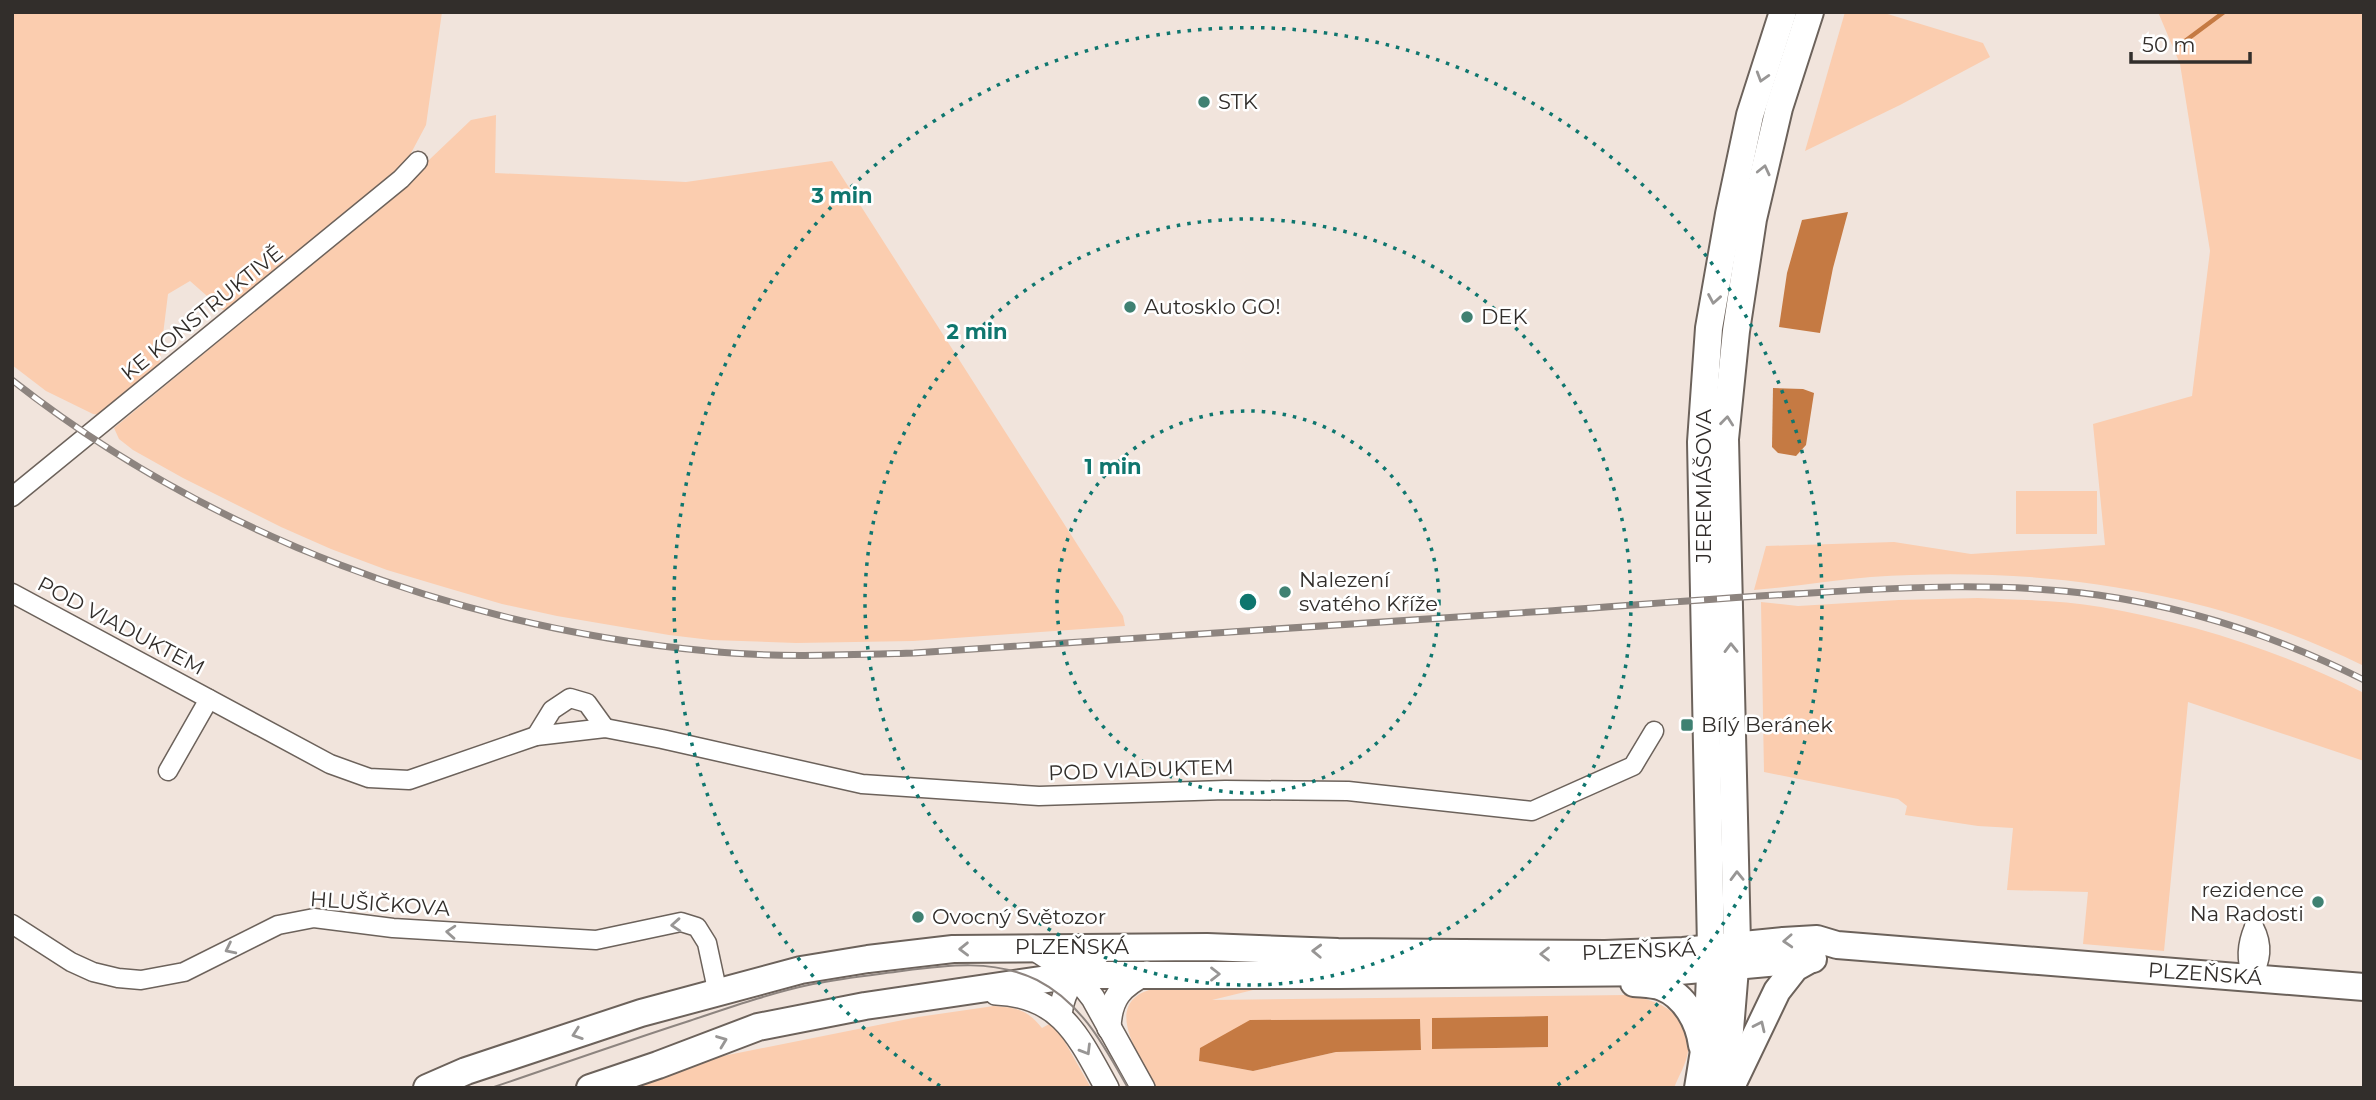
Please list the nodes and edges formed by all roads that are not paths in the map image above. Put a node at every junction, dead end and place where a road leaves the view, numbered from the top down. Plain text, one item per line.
1 (1783, 12) edge
2 (1810, 12) edge
3 (418, 161) dead end
4 (12, 497) edge
5 (12, 593) edge
6 (209, 699) junction
7 (605, 729) junction
8 (1654, 731) dead end
9 (536, 736) junction
10 (168, 771) dead end
11 (12, 924) edge
12 (1837, 945) junction
13 (1032, 947) junction
14 (1105, 947) junction
15 (1724, 957) junction
16 (1812, 959) junction
17 (1563, 972) junction
18 (1147, 974) junction
19 (1075, 975) junction
20 (2364, 986) edge
21 (965, 991) junction
22 (718, 994) junction
23 (1060, 1015) junction
24 (1109, 1028) junction
25 (1704, 1058) junction
26 (427, 1088) edge
27 (590, 1088) edge
28 (1107, 1088) edge
29 (1143, 1088) edge
30 (1698, 1088) edge
31 (1722, 1088) edge
32 (1731, 1088) edge

1 -> 15 main road, JEREMIÁŠOVA
15 -> 2 main road, JEREMIÁŠOVA
3 - 4 street, KE KONSTRUKTIVĚ
5 - 6 street, POD VIADUKTEM
6 - 9 street, POD VIADUKTEM
6 - 10 street, POD VIADUKTEM
7 - 8 street, POD VIADUKTEM
7 - 9 street, POD VIADUKTEM
7 - 9 street
22 -> 11 street, HLUŠIČKOVA
12 -> 15 main road, PLZEŇSKÁ
12 - 16 main road, PLZEŇSKÁ
12 - 20 main road, PLZEŇSKÁ
13 - 14 main road, PLZEŇSKÁ
13 - 19 street
13 -> 22 main road, PLZEŇSKÁ
15 -> 14 main road, PLZEŇSKÁ
14 - 19 street
15 - 16 main road, PLZEŇSKÁ
15 - 17 main road, PLZEŇSKÁ
15 - 25 main road
15 - 31 main road
32 -> 16 main road
18 -> 17 main road, PLZEŇSKÁ
17 - 25 main road
18 - 19 main road, PLZEŇSKÁ
18 - 24 street
19 - 21 main road, PLZEŇSKÁ
19 - 23 street
19 - 24 street
21 - 23 street
27 -> 21 main road, PLZEŇSKÁ
22 -> 26 main road, PLZEŇSKÁ
23 -> 28 street
24 - 29 street
25 - 30 main road

